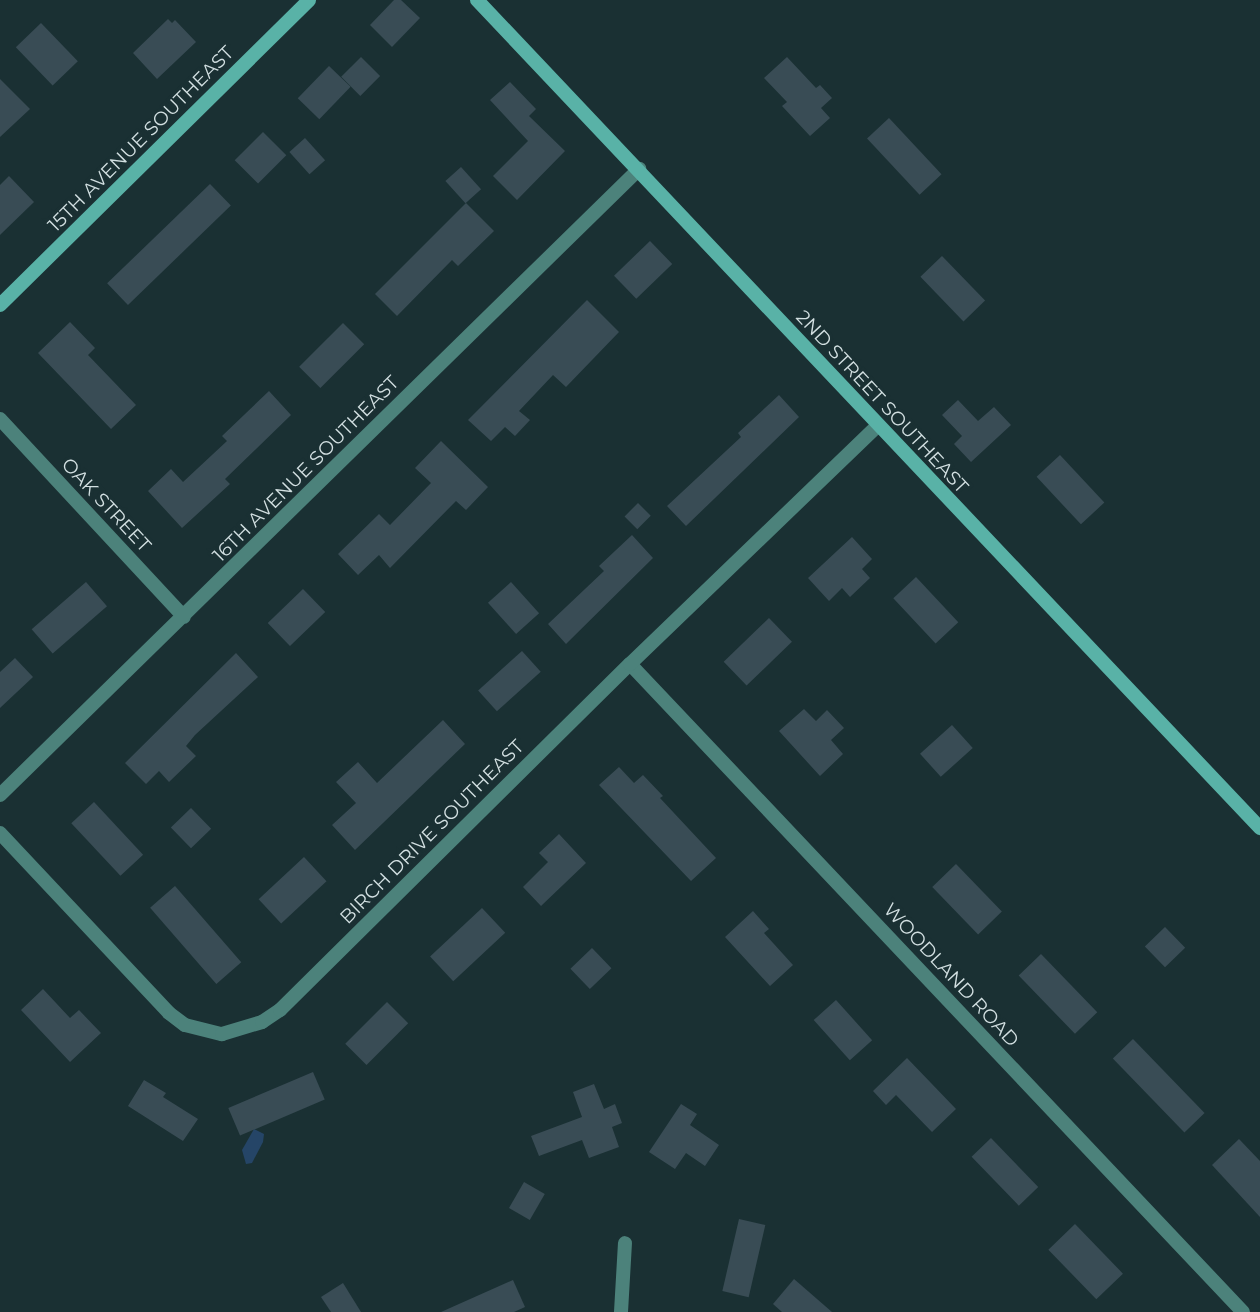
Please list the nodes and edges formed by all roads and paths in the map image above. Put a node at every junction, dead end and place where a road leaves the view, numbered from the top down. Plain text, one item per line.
1 (309, 0) edge
2 (477, 0) edge
3 (639, 169) junction
4 (0, 305) edge
5 (0, 419) edge
6 (877, 426) junction
7 (184, 617) junction
8 (630, 664) junction
9 (0, 795) edge
10 (1260, 828) edge
11 (0, 833) edge
12 (625, 1243) dead end
13 (621, 1312) edge
14 (1244, 1312) edge

1 - 4 street, 15TH AVENUE SOUTHEAST
2 - 3 street, 2ND STREET SOUTHEAST
3 - 6 street, 2ND STREET SOUTHEAST
3 - 7 street, 16TH AVENUE SOUTHEAST
5 - 7 street, OAK STREET
6 - 8 street, BIRCH DRIVE SOUTHEAST
6 - 10 street, 2ND STREET SOUTHEAST
7 - 9 street, 16TH AVENUE SOUTHEAST
8 - 11 street, BIRCH DRIVE SOUTHEAST
8 - 14 street, WOODLAND ROAD
12 - 13 street

